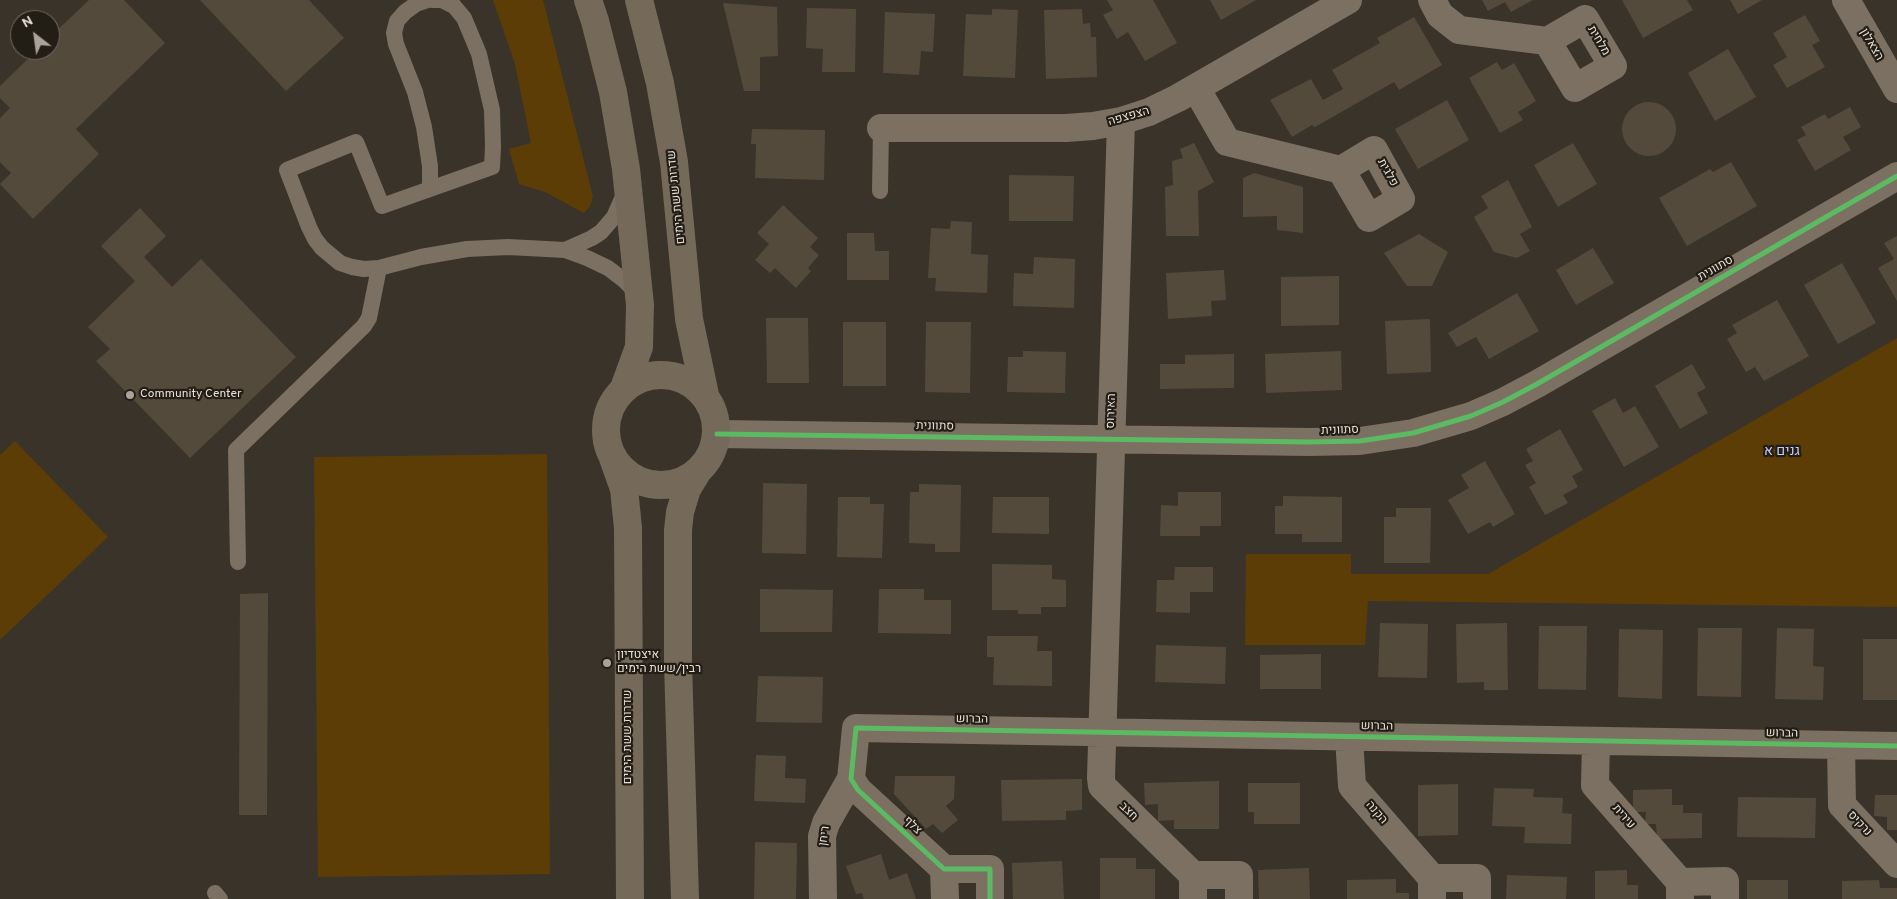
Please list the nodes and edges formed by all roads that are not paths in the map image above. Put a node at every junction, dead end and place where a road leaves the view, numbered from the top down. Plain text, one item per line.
1 (428, 0) edge
2 (432, 0) edge
3 (588, 0) edge
4 (639, 0) edge
5 (1348, 0) edge
6 (1432, 0) edge
7 (1846, 0) edge
8 (1547, 41) dead end
9 (1196, 88) junction
10 (1897, 89) edge
11 (1121, 121) junction
12 (881, 128) joint
13 (1341, 170) dead end
14 (1897, 176) edge
15 (628, 186) junction
16 (430, 189) junction
17 (880, 191) dead end
18 (565, 250) junction
19 (379, 268) junction
20 (638, 294) junction
21 (624, 388) junction
22 (704, 395) junction
23 (717, 434) junction
24 (1112, 440) junction
25 (613, 458) junction
26 (698, 471) junction
27 (238, 562) dead end
28 (1102, 732) junction
29 (1349, 737) junction
30 (1596, 741) junction
31 (1841, 745) junction
32 (1897, 746) edge
33 (851, 779) junction
34 (1897, 864) edge
35 (944, 869) junction
36 (1193, 887) edge
37 (1432, 888) edge
38 (1680, 890) edge
39 (630, 899) edge
40 (685, 899) edge
41 (823, 899) edge
42 (944, 899) edge
43 (990, 899) edge
44 (1239, 899) edge
45 (1477, 899) edge
46 (1725, 899) edge

1 - 16 lane
2 - 16 lane
3 - 15 main road
4 - 22 main road, שדרות ששת הימים
5 - 9 street, הצפצפה
6 - 8 street
7 - 10 street, הצאלון
9 - 11 street, הצפצפה
9 - 13 street
11 - 12 street, הצפצפה
11 - 24 street, האירוס
12 - 17 lane
14 - 24 street, סתוונית
15 - 18 lane
15 - 20 main road
16 - 19 lane
18 - 19 lane
18 - 20 lane
19 - 27 lane
20 - 21 main road
21 - 22 main road
21 - 25 main road
22 - 23 main road
23 - 24 street, סתוונית
23 - 26 main road
24 - 28 street, האירוס
25 - 26 main road
25 - 39 main road, שדרות ששת הימים
26 - 40 main road
28 - 29 street, הברוש
28 - 33 street, הברוש
28 - 36 street, חצב
29 - 30 street, הברוש
29 - 37 street, הקנה
30 - 31 street, הברוש
30 - 38 street, עירית
31 - 32 street, הברוש
31 - 34 street, נרקיס
33 - 35 street, צלף
33 - 41 street, ריחן
35 - 42 street
35 - 43 street
36 - 44 street, חצב
37 - 45 street, הקנה
38 - 46 street, עירית

